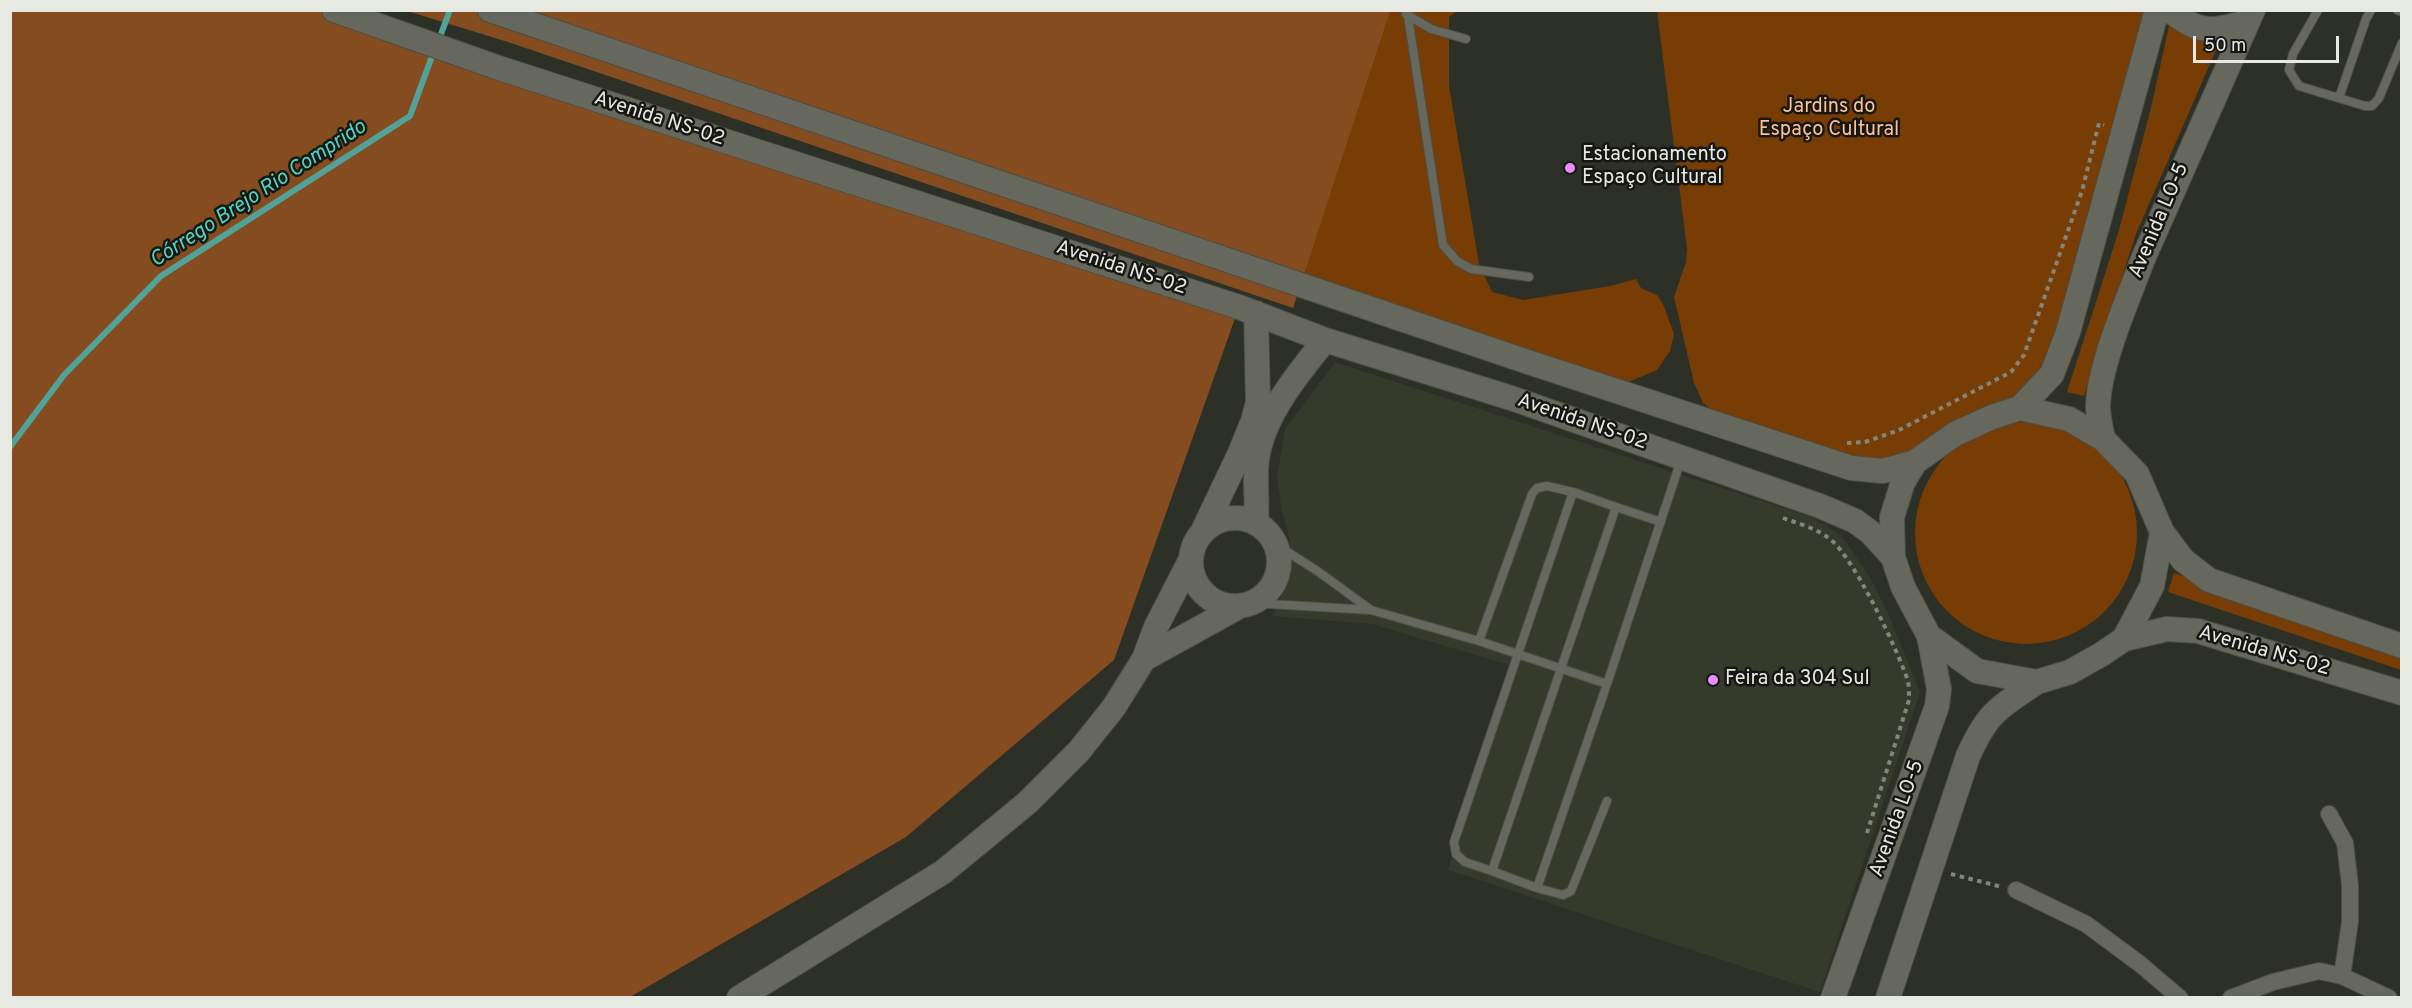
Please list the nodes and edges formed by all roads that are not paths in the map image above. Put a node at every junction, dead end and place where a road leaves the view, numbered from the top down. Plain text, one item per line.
1 (334, 10) edge
2 (2157, 10) edge
3 (2170, 10) edge
4 (2318, 10) edge
5 (2371, 10) edge
6 (2397, 10) edge
7 (1407, 12) edge
8 (2402, 12) edge
9 (496, 13) edge
10 (2250, 16) edge
11 (1466, 39) dead end
12 (2402, 43) edge
13 (2338, 98) junction
14 (1529, 277) dead end
15 (1256, 313) junction
16 (1325, 340) junction
17 (2020, 408) junction
18 (2103, 439) junction
19 (1682, 457) junction
20 (1915, 462) junction
21 (1573, 492) junction
22 (1616, 507) junction
23 (1660, 522) junction
24 (1256, 523) junction
25 (2162, 532) junction
26 (1202, 533) junction
27 (1275, 544) junction
28 (1893, 557) junction
29 (1190, 561) junction
30 (1245, 605) junction
31 (1371, 610) junction
32 (1929, 636) junction
33 (2124, 639) junction
34 (1479, 641) junction
35 (2402, 646) edge
36 (1518, 654) junction
37 (1144, 660) junction
38 (1560, 668) junction
39 (2037, 682) junction
40 (1607, 684) junction
41 (2402, 693) edge
42 (1607, 801) dead end
43 (2329, 814) dead end
44 (1492, 871) junction
45 (1537, 888) junction
46 (2016, 890) road end
47 (2342, 976) junction
48 (739, 998) edge
49 (1833, 998) edge
50 (1888, 998) edge
51 (2180, 998) edge
52 (2231, 998) edge
53 (2389, 998) edge

1 - 15 street, Avenida NS-02
2 - 17 street
3 - 10 street
4 - 13 lane
5 - 13 lane
6 - 8 lane
7 - 11 lane
7 - 14 lane
9 - 20 street, Avenida NS-02
10 - 18 street, Avenida LO-5
12 - 13 lane
15 - 16 street, Avenida NS-02
15 - 26 street
16 - 19 street, Avenida NS-02
16 - 24 street
17 - 18 street
17 - 20 street
18 - 25 street
19 - 23 lane
19 - 28 street, Avenida NS-02
20 - 28 street
21 - 22 lane
21 - 34 lane
21 - 36 lane
22 - 23 lane
22 - 38 lane
23 - 40 lane
24 - 26 street
24 - 27 street
25 - 33 street
25 - 35 street
26 - 29 street
27 - 30 street
27 - 31 lane
28 - 32 street
29 - 30 street
29 - 37 street
30 - 31 lane
30 - 37 street
31 - 34 lane
32 - 39 street
32 - 49 street, Avenida LO-5
33 - 39 street
33 - 41 street, Avenida NS-02
34 - 36 lane
36 - 38 lane
36 - 44 lane
37 - 48 street
38 - 40 lane
38 - 44 lane
39 - 50 street
40 - 45 lane
42 - 45 lane
43 - 47 street
44 - 45 lane
46 - 51 street
47 - 52 street
47 - 53 street

